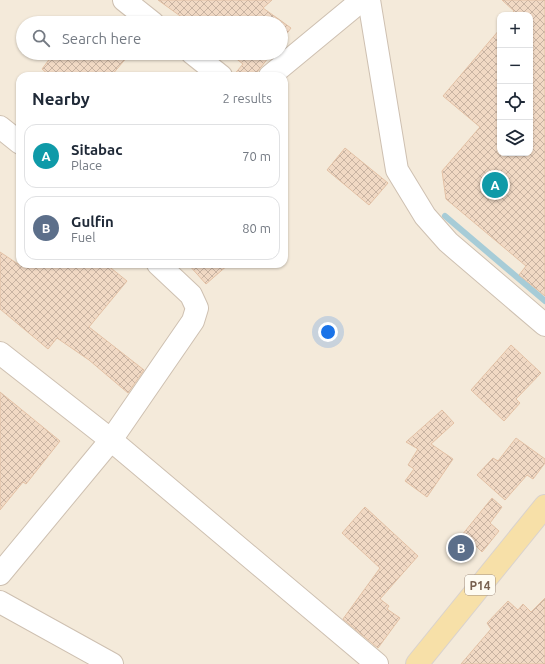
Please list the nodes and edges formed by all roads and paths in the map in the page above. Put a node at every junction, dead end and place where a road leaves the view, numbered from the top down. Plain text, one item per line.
1 (124, 0) edge
2 (362, 0) edge
3 (370, 0) edge
4 (144, 16) edge
5 (201, 60) edge
6 (216, 72) edge
7 (275, 72) edge
8 (0, 127) edge
9 (16, 140) edge
10 (162, 268) edge
11 (545, 325) edge
12 (0, 352) edge
13 (111, 440) junction
14 (545, 506) edge
15 (0, 574) edge
16 (0, 602) edge
17 (112, 664) edge
18 (377, 664) edge
19 (417, 664) edge

1 - 4 street
2 - 7 street
3 - 11 street
5 - 6 street
8 - 9 street
10 - 13 street
12 - 13 street
13 - 15 street
13 - 18 street
14 - 19 main road, P14
16 - 17 street

